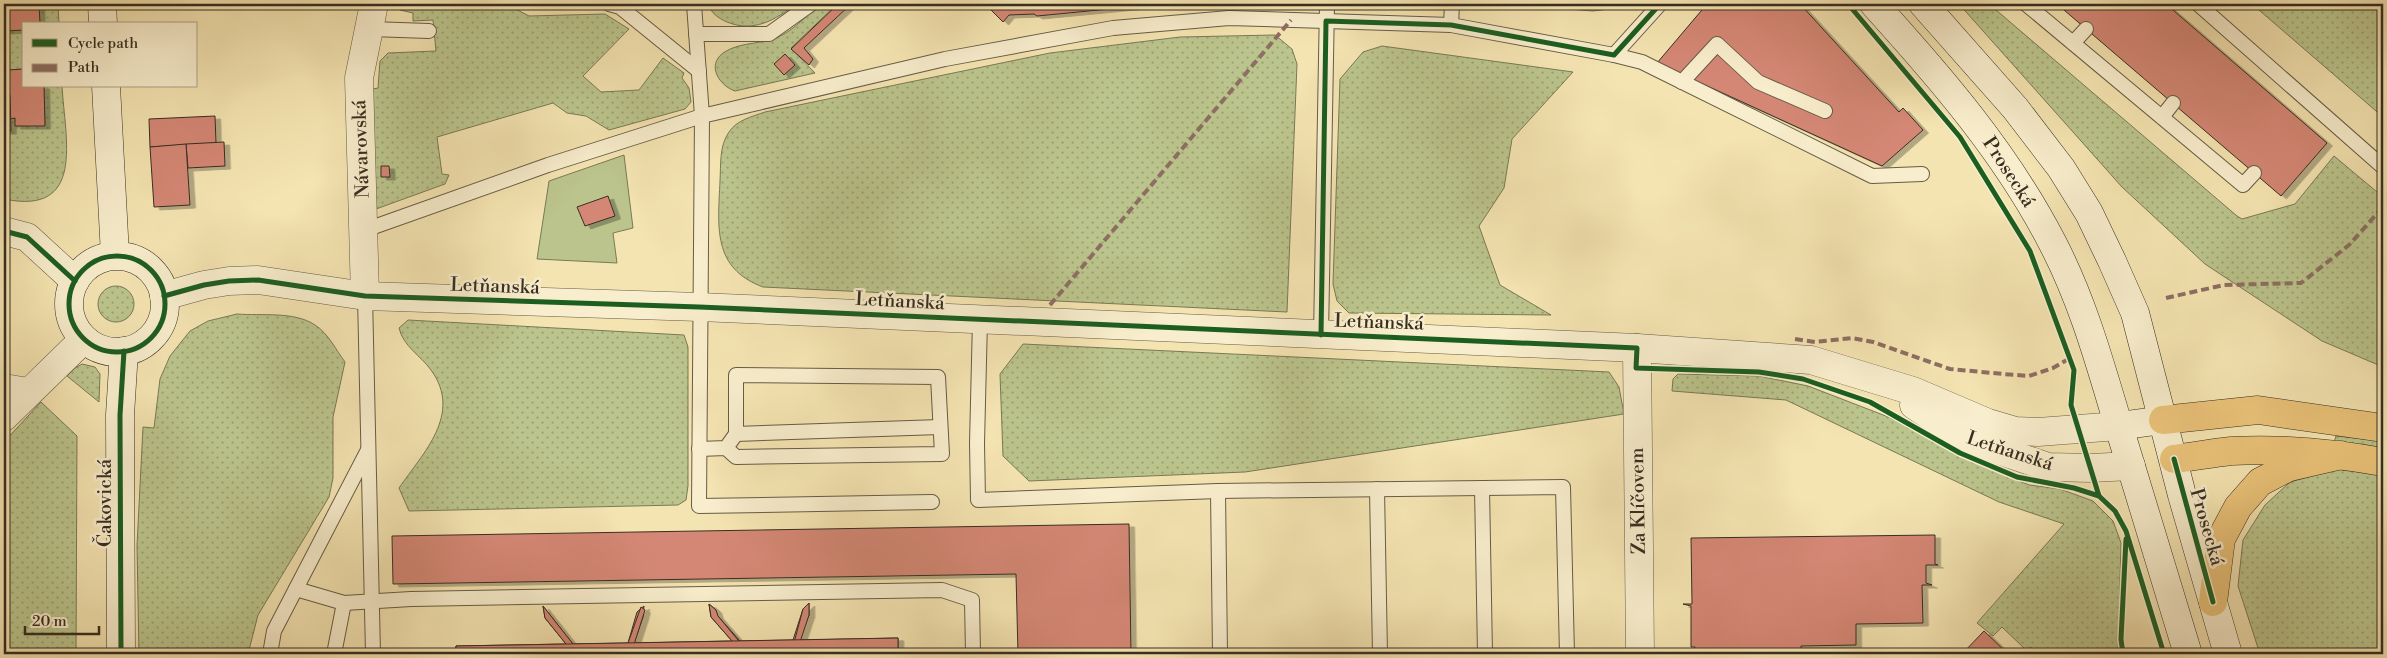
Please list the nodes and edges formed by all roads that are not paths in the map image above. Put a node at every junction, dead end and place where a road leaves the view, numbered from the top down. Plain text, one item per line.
1 (102, 4) edge
2 (609, 4) edge
3 (694, 4) edge
4 (811, 4) edge
5 (1327, 4) edge
6 (1452, 4) edge
7 (1660, 4) edge
8 (1874, 4) edge
9 (1923, 4) edge
10 (2026, 4) edge
11 (2198, 4) edge
12 (372, 16) edge
13 (1326, 21) junction
14 (103, 22) edge
15 (1451, 25) junction
16 (2086, 29) dead end
17 (428, 31) dead end
18 (696, 34) junction
19 (2073, 43) junction
20 (1614, 55) junction
21 (698, 71) junction
22 (1682, 82) junction
23 (106, 88) edge
24 (2173, 103) dead end
25 (1825, 111) dead end
26 (702, 116) junction
27 (2162, 117) junction
28 (2383, 168) edge
29 (2254, 173) dead end
30 (1922, 174) dead end
31 (364, 230) junction
32 (4, 231) edge
33 (115, 255) junction
34 (75, 280) junction
35 (164, 296) junction
36 (365, 296) junction
37 (699, 307) junction
38 (980, 320) junction
39 (1321, 335) junction
40 (84, 339) junction
41 (1637, 348) junction
42 (124, 351) junction
43 (1875, 380) junction
44 (16, 390) edge
45 (4, 417) edge
46 (2163, 420) junction
47 (2119, 426) junction
48 (940, 428) junction
49 (2383, 428) edge
50 (736, 434) junction
51 (726, 448) junction
52 (699, 449) junction
53 (368, 450) junction
54 (2341, 455) junction
55 (2174, 459) junction
56 (2383, 462) edge
57 (2131, 466) junction
58 (1482, 488) junction
59 (1377, 490) junction
60 (1218, 491) junction
61 (932, 502) dead end
62 (296, 589) junction
63 (372, 602) junction
64 (2213, 602) junction
65 (344, 603) junction
66 (120, 654) edge
67 (270, 654) edge
68 (334, 654) edge
69 (373, 654) edge
70 (973, 654) edge
71 (1220, 654) edge
72 (1380, 654) edge
73 (1485, 654) edge
74 (1567, 654) edge
75 (1640, 654) edge
76 (2188, 654) edge
77 (2228, 654) edge

1 - 14 street
2 - 21 lane
3 - 18 lane
4 - 18 lane
5 - 13 lane
6 - 15 lane
7 - 20 lane
8 - 47 street, Prosecká
9 - 46 street, Prosecká
10 - 19 lane
11 - 28 lane
12 - 17 lane
12 - 31 street, Návarovská
13 - 15 lane
13 - 26 lane
13 - 39 lane
15 - 20 lane
16 - 19 lane
18 - 21 lane
19 - 27 lane
20 - 22 lane
21 - 26 lane
22 - 25 lane
22 - 30 lane
23 - 33 street
24 - 27 lane
26 - 31 lane
26 - 37 lane
27 - 29 lane
31 - 36 street, Návarovská
32 - 34 street
33 - 34 street
33 - 35 street
34 - 40 street
35 - 36 street, Letňanská
35 - 42 street
36 - 37 street, Letňanská
36 - 53 lane
37 - 38 street, Letňanská
37 - 52 lane
38 - 39 street, Letňanská
38 - 60 lane
39 - 41 street, Letňanská
40 - 42 street
40 - 44 street
41 - 43 street, Letňanská
41 - 75 street, Za Klíčovem
42 - 66 street, Čakovická
43 - 47 street, Letňanská
43 - 57 street, Letňanská
44 - 45 street
46 - 47 street, Letňanská
46 - 49 highway
46 - 55 street, Prosecká
47 - 57 street, Prosecká
48 - 50 lane
48 - 50 lane
48 - 51 lane
50 - 51 lane
51 - 52 lane
52 - 61 lane
53 - 62 lane
53 - 63 lane
54 - 55 highway
54 - 56 highway
54 - 64 highway
55 - 57 street, Letňanská
55 - 64 street, Prosecká
57 - 76 street, Prosecká
58 - 59 lane
58 - 73 lane
58 - 74 lane
59 - 60 lane
59 - 72 lane
60 - 71 lane
62 - 65 lane
62 - 67 lane
63 - 65 lane
63 - 69 lane
63 - 70 lane
64 - 77 street, Prosecká
65 - 68 lane

